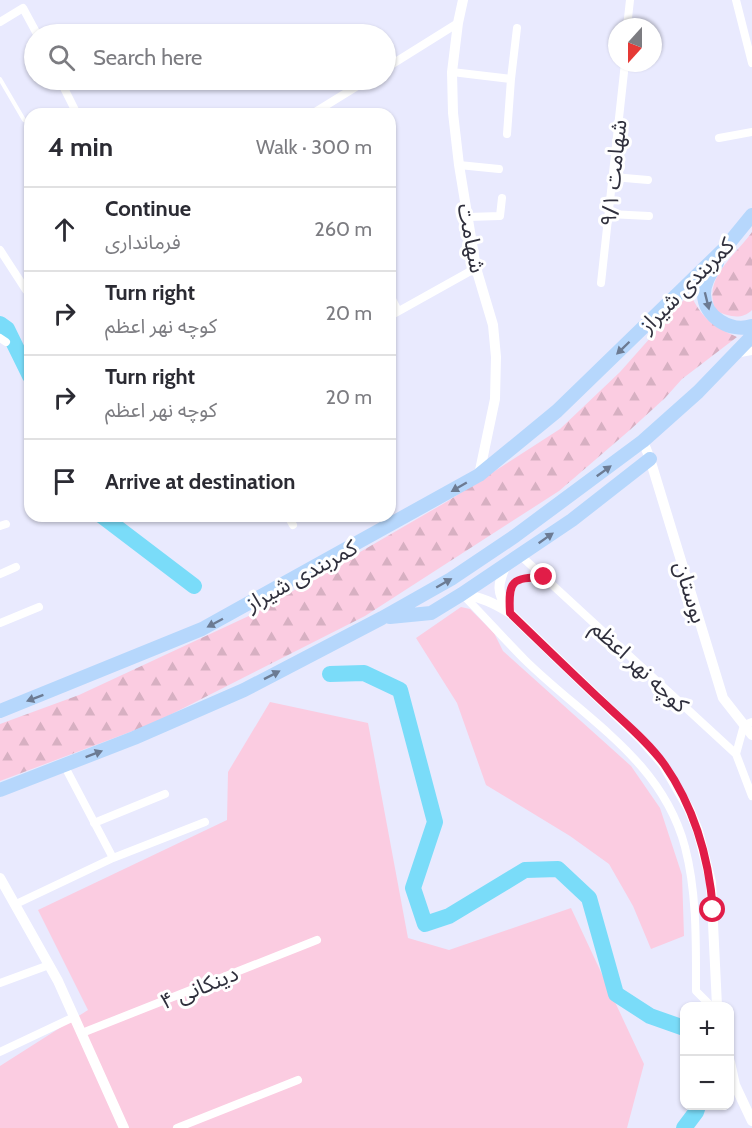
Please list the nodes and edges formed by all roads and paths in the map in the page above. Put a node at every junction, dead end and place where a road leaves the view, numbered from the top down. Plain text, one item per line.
1 (464, 0) edge
2 (630, 0) edge
3 (736, 0) edge
4 (628, 18) edge
5 (0, 22) edge
6 (458, 23) junction
7 (32, 24) edge
8 (517, 28) dead end
9 (748, 33) edge
10 (396, 62) edge
11 (752, 63) edge
12 (452, 72) junction
13 (623, 72) edge
14 (0, 79) edge
15 (511, 79) junction
16 (65, 90) edge
17 (351, 90) edge
18 (74, 108) edge
19 (322, 108) edge
20 (24, 120) dead end
21 (752, 132) edge
22 (507, 134) dead end
23 (719, 138) dead end
24 (459, 165) junction
25 (499, 169) dead end
26 (613, 177) junction
27 (648, 180) dead end
28 (502, 198) dead end
29 (609, 214) junction
30 (752, 215) edge
31 (649, 216) dead end
32 (468, 217) junction
33 (725, 248) junction
34 (0, 250) edge
35 (476, 268) junction
36 (601, 283) dead end
37 (24, 287) edge
38 (396, 313) edge
39 (752, 326) edge
40 (752, 336) edge
41 (752, 351) edge
42 (735, 354) junction
43 (643, 441) junction
44 (650, 459) junction
45 (479, 475) junction
46 (396, 521) edge
47 (291, 522) edge
48 (395, 522) edge
49 (293, 525) dead end
50 (521, 556) junction
51 (506, 566) junction
52 (16, 567) dead end
53 (0, 574) edge
54 (544, 577) junction
55 (462, 594) junction
56 (39, 607) dead end
57 (510, 613) junction
58 (382, 618) junction
59 (0, 623) edge
60 (0, 711) edge
61 (748, 724) edge
62 (752, 735) edge
63 (736, 754) junction
64 (64, 765) junction
65 (0, 790) edge
66 (165, 794) dead end
67 (752, 796) edge
68 (205, 822) dead end
69 (94, 823) junction
70 (113, 858) junction
71 (0, 878) edge
72 (4, 892) edge
73 (16, 904) junction
74 (317, 940) dead end
75 (49, 965) junction
76 (0, 983) edge
77 (707, 1002) edge
78 (717, 1002) edge
79 (74, 1017) junction
80 (82, 1033) junction
81 (0, 1052) edge
82 (298, 1080) dead end
83 (734, 1081) edge
84 (752, 1121) edge
85 (124, 1128) edge
86 (177, 1128) edge

1 - 6 street, شهامت
2 - 4 street
3 - 9 street
5 - 7 street
6 - 10 street
6 - 12 street, شهامت
8 - 15 street
9 - 11 street
12 - 15 street
12 - 24 street, شهامت
13 - 26 street, ۹/۱ شهامت
14 - 20 lane
15 - 22 street
16 - 18 street
17 - 19 street
21 - 23 street
24 - 25 street
24 - 32 street, شهامت
26 - 27 street
26 - 29 street, ۹/۱ شهامت
28 - 32 street
29 - 31 street
29 - 36 street, ۹/۱ شهامت
30 - 33 highway, کمربندی شیراز
32 - 35 street, شهامت
33 -> 39 highway
33 -> 45 highway, کمربندی شیراز
34 - 37 street
35 - 38 street
35 - 45 street, شهامت
40 - 42 highway
41 - 42 street
42 - 43 highway
43 - 44 street, بوستان
58 -> 43 highway
50 -> 44 highway
44 - 61 street, بوستان
45 -> 46 highway, کمربندی شیراز
47 - 49 street
48 -> 60 highway, کمربندی شیراز
50 - 51 highway
50 - 54 street, کوچه نهر اعظم
51 - 55 highway
51 - 57 street
52 - 53 street
54 - 57 street
54 - 63 street, کوچه نهر اعظم
55 - 57 street
55 - 58 highway
55 - 77 street
56 - 59 street
57 - 78 street
64 -> 58 highway
61 - 62 street, بوستان
61 - 63 street
63 - 67 street
64 - 65 highway
64 - 69 street
66 - 69 street
68 - 70 street
69 - 70 street
70 - 73 street
71 - 72 street
72 - 73 street
73 - 75 street
74 - 80 street, ۴ دینکانی
75 - 76 street
75 - 79 street
79 - 80 street
79 - 81 street
80 - 85 street
82 - 86 street
83 - 84 street

